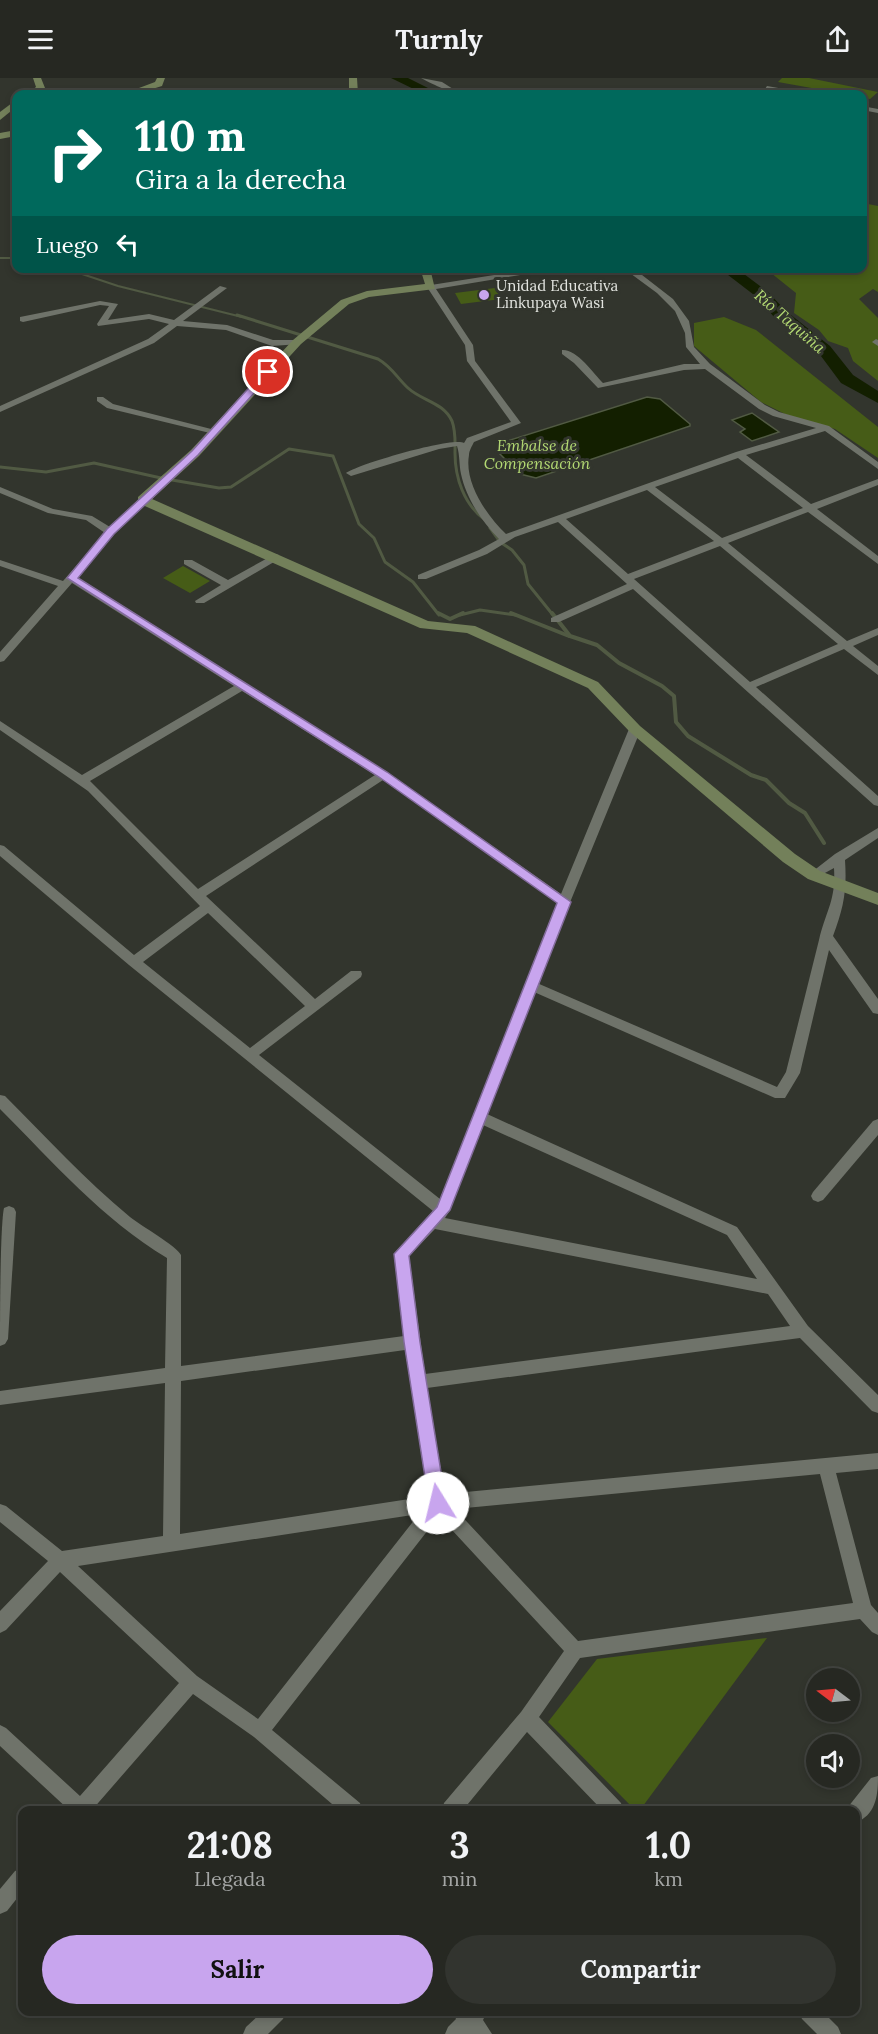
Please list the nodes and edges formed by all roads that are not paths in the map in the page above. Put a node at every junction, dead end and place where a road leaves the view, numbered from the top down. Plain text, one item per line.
1 (161, 78) edge
2 (424, 78) edge
3 (774, 81) dead end
4 (140, 90) edge
5 (451, 90) edge
6 (778, 90) edge
7 (12, 106) edge
8 (0, 117) edge
9 (427, 273) edge
10 (525, 273) edge
11 (634, 273) edge
12 (431, 287) junction
13 (224, 288) dead end
14 (23, 319) dead end
15 (176, 323) junction
16 (297, 342) junction
17 (565, 352) dead end
18 (707, 366) junction
19 (100, 399) dead end
20 (0, 409) edge
21 (826, 428) junction
22 (214, 431) junction
23 (465, 453) junction
24 (739, 454) junction
25 (878, 466) edge
26 (351, 473) dead end
27 (878, 482) edge
28 (648, 486) junction
29 (0, 490) edge
30 (143, 500) junction
31 (808, 508) junction
32 (559, 518) junction
33 (111, 532) junction
34 (505, 539) junction
35 (722, 542) junction
36 (275, 557) junction
37 (878, 561) edge
38 (188, 562) dead end
39 (0, 563) edge
40 (422, 577) dead end
41 (632, 581) junction
42 (69, 582) junction
43 (227, 584) junction
44 (200, 600) dead end
45 (555, 620) dead end
46 (878, 631) edge
47 (0, 642) edge
48 (844, 645) junction
49 (13, 646) junction
50 (0, 659) edge
51 (878, 672) edge
52 (242, 686) junction
53 (749, 686) junction
54 (0, 725) edge
55 (635, 729) junction
56 (383, 775) junction
57 (81, 781) junction
58 (878, 802) edge
59 (878, 832) edge
60 (0, 849) edge
61 (839, 857) junction
62 (814, 875) junction
63 (841, 887) junction
64 (198, 895) junction
65 (878, 899) edge
66 (564, 902) junction
67 (208, 906) junction
68 (826, 936) junction
69 (134, 962) junction
70 (356, 974) dead end
71 (530, 985) junction
72 (315, 1007) junction
73 (878, 1009) edge
74 (250, 1055) junction
75 (0, 1100) edge
76 (481, 1119) junction
77 (878, 1125) edge
78 (818, 1196) dead end
79 (9, 1212) dead end
80 (438, 1216) junction
81 (772, 1288) junction
82 (803, 1331) junction
83 (0, 1339) edge
84 (412, 1342) junction
85 (175, 1374) junction
86 (419, 1382) junction
87 (0, 1398) edge
88 (878, 1406) edge
89 (878, 1461) edge
90 (826, 1467) junction
91 (438, 1503) junction
92 (0, 1512) edge
93 (171, 1542) junction
94 (60, 1560) junction
95 (864, 1610) junction
96 (0, 1624) edge
97 (878, 1626) edge
98 (576, 1650) junction
99 (190, 1682) junction
100 (527, 1718) junction
101 (260, 1731) junction
102 (0, 1734) edge
103 (878, 1785) edge
104 (77, 1806) edge
105 (84, 1806) edge
106 (348, 1806) edge
107 (454, 1806) edge
108 (610, 1806) edge
109 (860, 1808) edge
110 (18, 1883) edge
111 (0, 1905) edge
112 (272, 2016) edge
113 (813, 2016) edge
114 (473, 2019) edge
115 (253, 2034) edge
116 (455, 2034) edge
117 (831, 2034) edge

1 - 4 street
2 - 5 street
3 - 6 street
7 - 8 street
9 - 12 street
10 - 12 street
11 - 18 street
12 - 16 street
12 - 23 street
13 - 15 street
14 - 15 street
15 - 16 street
15 - 20 street
16 - 22 street
17 - 18 street
18 - 21 street
19 - 22 street
21 - 24 street
21 - 25 street
22 - 30 street
23 - 26 street
23 - 34 street
24 - 28 street
24 - 31 street
27 - 31 street
28 - 32 street
28 - 35 street
29 - 33 street
30 - 33 street
30 - 36 street
31 - 35 street
31 - 37 street
32 - 34 street
32 - 41 street
33 - 42 street
34 - 40 street
35 - 41 street
35 - 48 street
36 - 43 street
36 - 55 street
38 - 43 street
39 - 42 street
41 - 45 street
41 - 53 street
42 - 49 street
42 - 52 street
43 - 44 street
46 - 48 street
47 - 49 street
48 - 51 street
48 - 53 street
49 - 50 street
52 - 56 street
52 - 57 street
53 - 58 street
54 - 57 street
55 - 62 street
55 - 66 street
56 - 64 street
56 - 66 street
57 - 64 street
59 - 61 street
60 - 69 street
61 - 62 street
61 - 63 street
62 - 63 street
63 - 65 street
63 - 68 street
64 - 67 street
66 - 71 street
67 - 69 street
67 - 72 street
68 - 71 street
68 - 73 street
69 - 74 street
70 - 72 street
71 - 76 street
72 - 74 street
74 - 80 street
75 - 85 street
76 - 80 street
76 - 81 street
77 - 78 street
79 - 83 street
80 - 81 street
80 - 84 street
81 - 82 street
82 - 86 street
82 - 88 street
84 - 85 street
84 - 86 street
85 - 87 street
85 - 93 street
86 - 91 street
89 - 90 street
90 - 91 street
90 - 95 street
91 - 93 street
91 - 98 street
91 - 101 street
92 - 94 street
93 - 94 street
94 - 96 street
94 - 99 street
95 - 97 street
95 - 98 street
98 - 100 street
99 - 101 street
99 - 105 street
100 - 107 street
100 - 108 street
101 - 106 street
102 - 104 street
103 - 109 street
110 - 111 street
112 - 115 street
113 - 117 street
114 - 116 street

